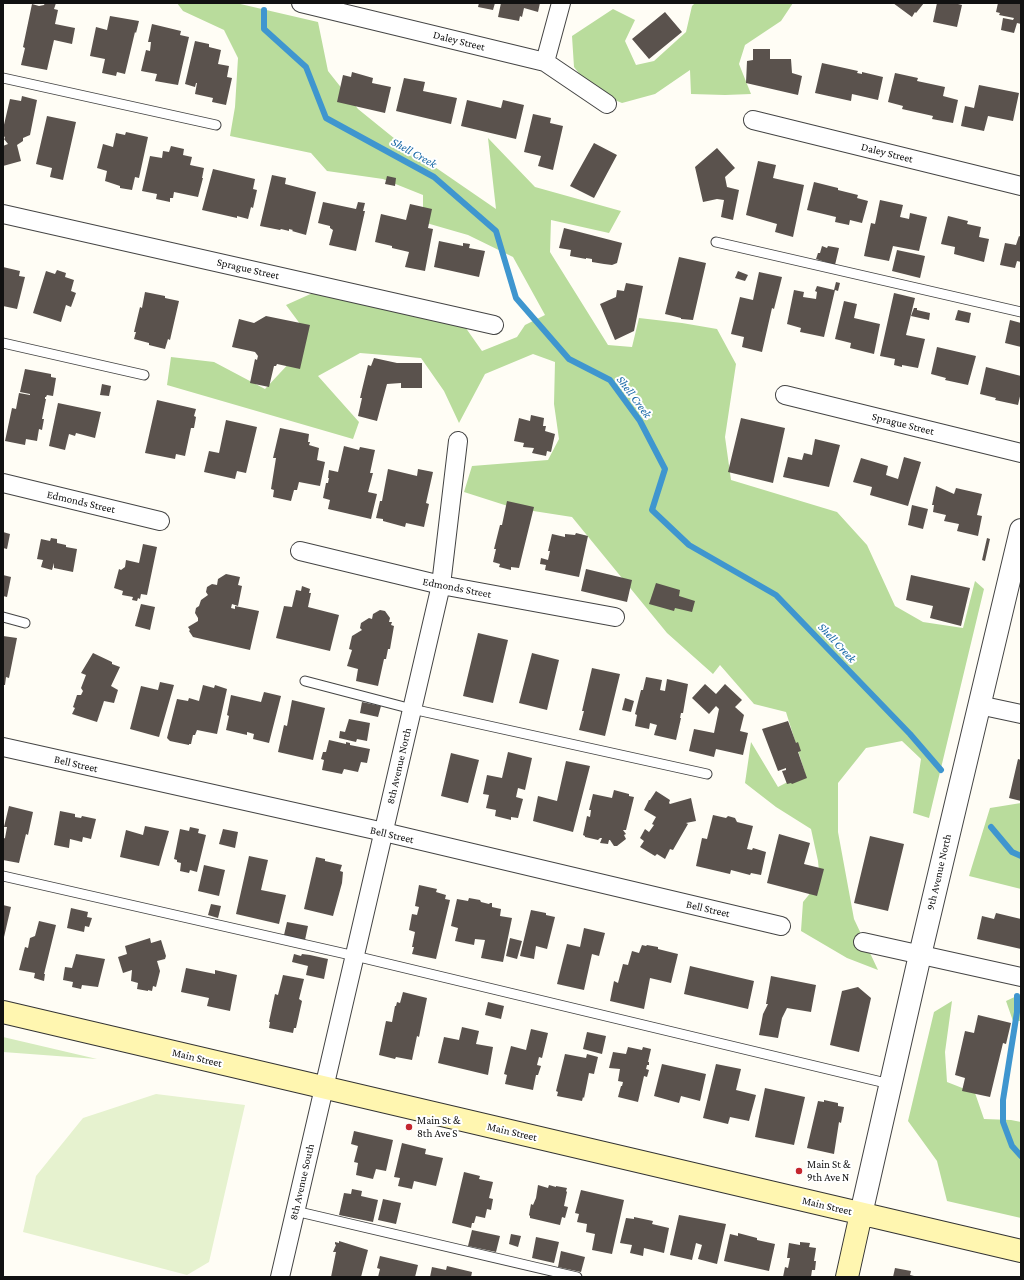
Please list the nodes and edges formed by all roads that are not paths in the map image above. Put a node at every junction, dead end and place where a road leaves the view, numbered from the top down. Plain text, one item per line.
1 (301, 3) edge
2 (561, 3) edge
3 (545, 62) junction
4 (3, 78) edge
5 (607, 104) dead end
6 (753, 120) dead end
7 (216, 125) dead end
8 (1021, 186) edge
9 (3, 214) edge
10 (716, 242) dead end
11 (1021, 312) edge
12 (494, 325) dead end
13 (3, 343) edge
14 (144, 375) dead end
15 (785, 395) dead end
16 (458, 441) dead end
17 (1021, 453) edge
18 (3, 483) edge
19 (160, 521) dead end
20 (1021, 530) edge
21 (300, 551) dead end
22 (1015, 582) edge
23 (441, 585) junction
24 (3, 617) edge
25 (615, 618) dead end
26 (25, 623) dead end
27 (305, 681) dead end
28 (979, 705) junction
29 (412, 709) junction
30 (1021, 714) edge
31 (3, 747) edge
32 (707, 774) dead end
33 (384, 832) junction
34 (3, 876) edge
35 (781, 926) dead end
36 (863, 942) dead end
37 (920, 954) junction
38 (355, 956) junction
39 (1021, 977) edge
40 (3, 1012) edge
41 (890, 1084) junction
42 (324, 1087) junction
43 (295, 1211) junction
44 (861, 1214) junction
45 (1021, 1251) edge
46 (280, 1277) edge
47 (577, 1277) edge
48 (847, 1277) edge

1 - 3 street, Daley Street
2 - 3 street
3 - 5 street, Daley Street
4 - 7 lane
6 - 8 street, Daley Street
9 - 12 street, Sprague Street
10 - 11 lane
13 - 14 lane
15 - 17 street, Sprague Street
16 - 23 street, 8th Avenue North
18 - 19 street, Edmonds Street
20 - 22 street, 9th Avenue North
21 - 23 street, Edmonds Street
22 - 28 street, 9th Avenue North
23 - 25 street, Edmonds Street
23 - 29 street, 8th Avenue North
24 - 26 lane
27 - 29 lane
28 - 30 street
28 - 37 street, 9th Avenue North
29 - 32 lane
29 - 33 street, 8th Avenue North
31 - 33 street, Bell Street
33 - 35 street, Bell Street
33 - 38 street, 8th Avenue North
34 - 38 lane
36 - 37 street
37 - 39 street
37 - 41 street, 9th Avenue North
38 - 41 lane
38 - 42 street, 8th Avenue North
40 - 42 main road, Main Street
41 - 44 street, 9th Avenue North
42 - 43 street, 8th Avenue South
42 - 44 main road, Main Street
43 - 46 street, 8th Avenue South
43 - 47 lane
44 - 45 main road, Main Street
44 - 48 main road

